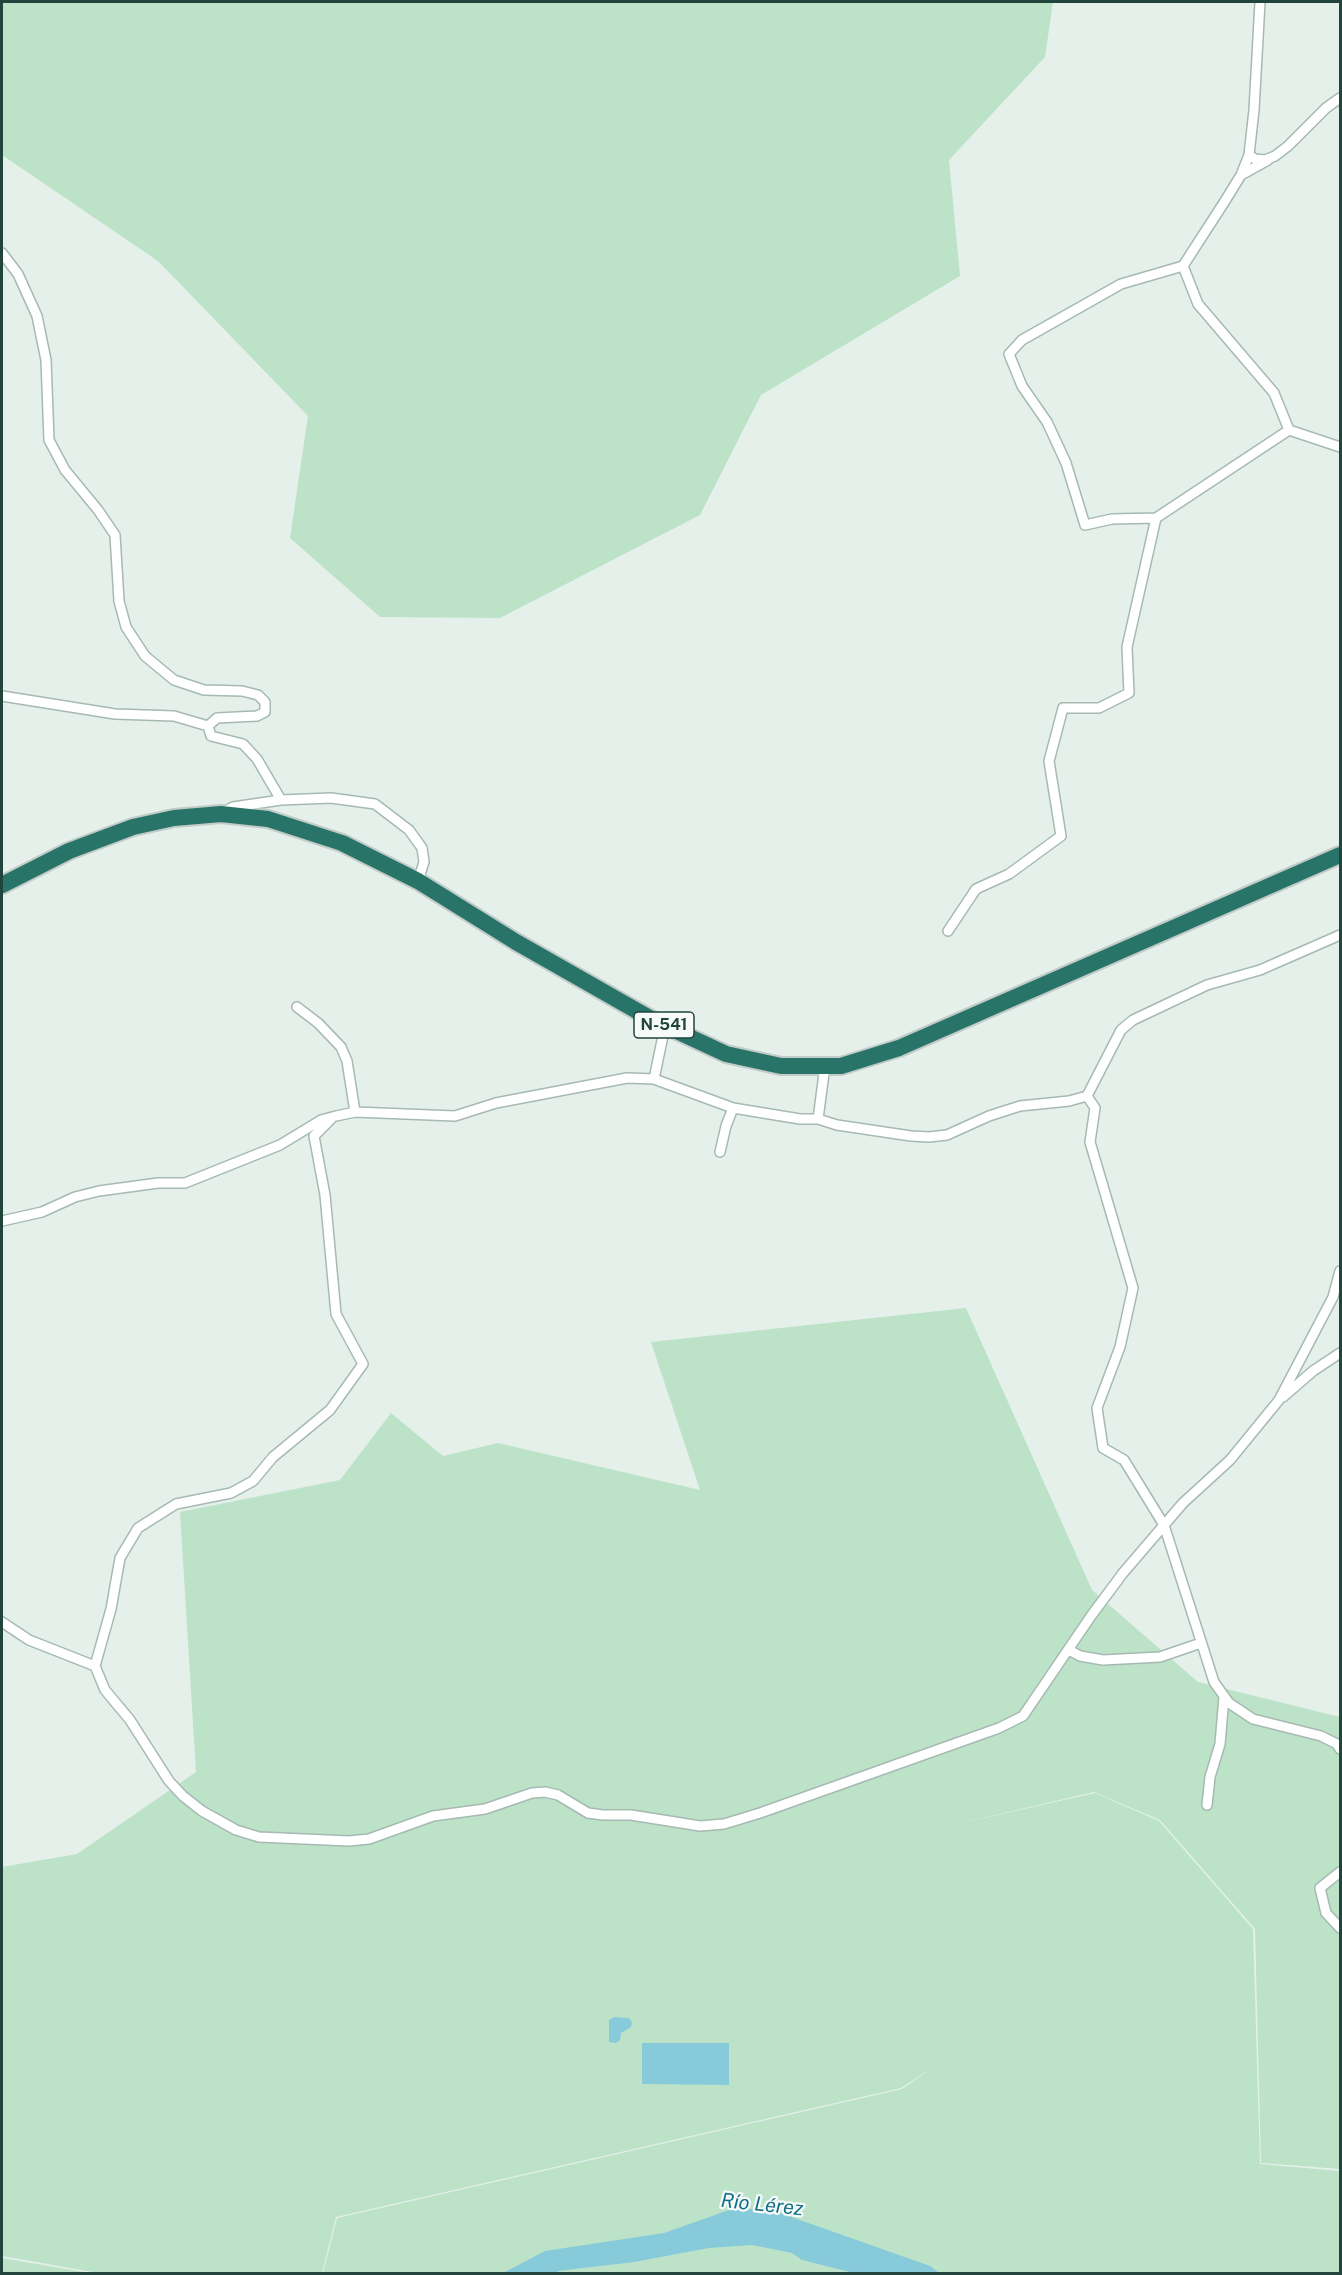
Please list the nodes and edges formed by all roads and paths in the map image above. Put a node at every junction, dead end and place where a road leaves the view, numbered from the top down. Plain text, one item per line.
1 (1260, 2) edge
2 (1341, 98) edge
3 (1249, 155) junction
4 (1275, 156) junction
5 (1241, 175) junction
6 (2, 253) edge
7 (1183, 266) junction
8 (1289, 430) junction
9 (1341, 447) edge
10 (1156, 518) junction
11 (2, 696) edge
12 (208, 726) junction
13 (281, 800) junction
14 (221, 814) junction
15 (1341, 855) edge
16 (418, 881) junction
17 (2, 885) edge
18 (948, 931) dead end
19 (1341, 935) edge
20 (297, 1007) dead end
21 (665, 1026) junction
22 (825, 1066) junction
23 (654, 1078) junction
24 (1087, 1096) junction
25 (733, 1108) junction
26 (355, 1113) junction
27 (336, 1116) junction
28 (818, 1119) junction
29 (720, 1152) dead end
30 (2, 1221) edge
31 (1341, 1271) edge
32 (1341, 1353) edge
33 (1279, 1401) junction
34 (1164, 1525) junction
35 (2, 1622) edge
36 (1201, 1643) junction
37 (1069, 1650) junction
38 (95, 1666) junction
39 (1224, 1697) junction
40 (1341, 1749) edge
41 (1207, 1805) dead end
42 (1341, 1872) edge
43 (1341, 1928) edge

1 - 3 street
2 - 4 street
3 - 4 street
3 - 5 street
4 - 5 street
5 - 7 street
6 - 12 street
7 - 8 street
7 - 10 street
8 - 9 street
8 - 10 street
10 - 18 street
11 - 12 street
12 - 13 street
13 - 14 street
13 - 16 street
14 - 16 highway, N-541
14 - 17 highway, N-541
15 - 22 highway, N-541
16 - 21 highway, N-541
19 - 24 street
20 - 26 street
21 - 22 highway, N-541
21 - 23 street
22 - 28 street
23 - 25 street
23 - 26 street
24 - 28 street
24 - 34 street
25 - 28 street
25 - 29 street
26 - 27 street
27 - 30 street
27 - 38 street
31 - 33 street
32 - 33 street
33 - 34 street
34 - 36 street
34 - 37 street
35 - 38 street
36 - 37 street
36 - 39 street
37 - 38 street
39 - 40 street
39 - 41 street
42 - 43 street

